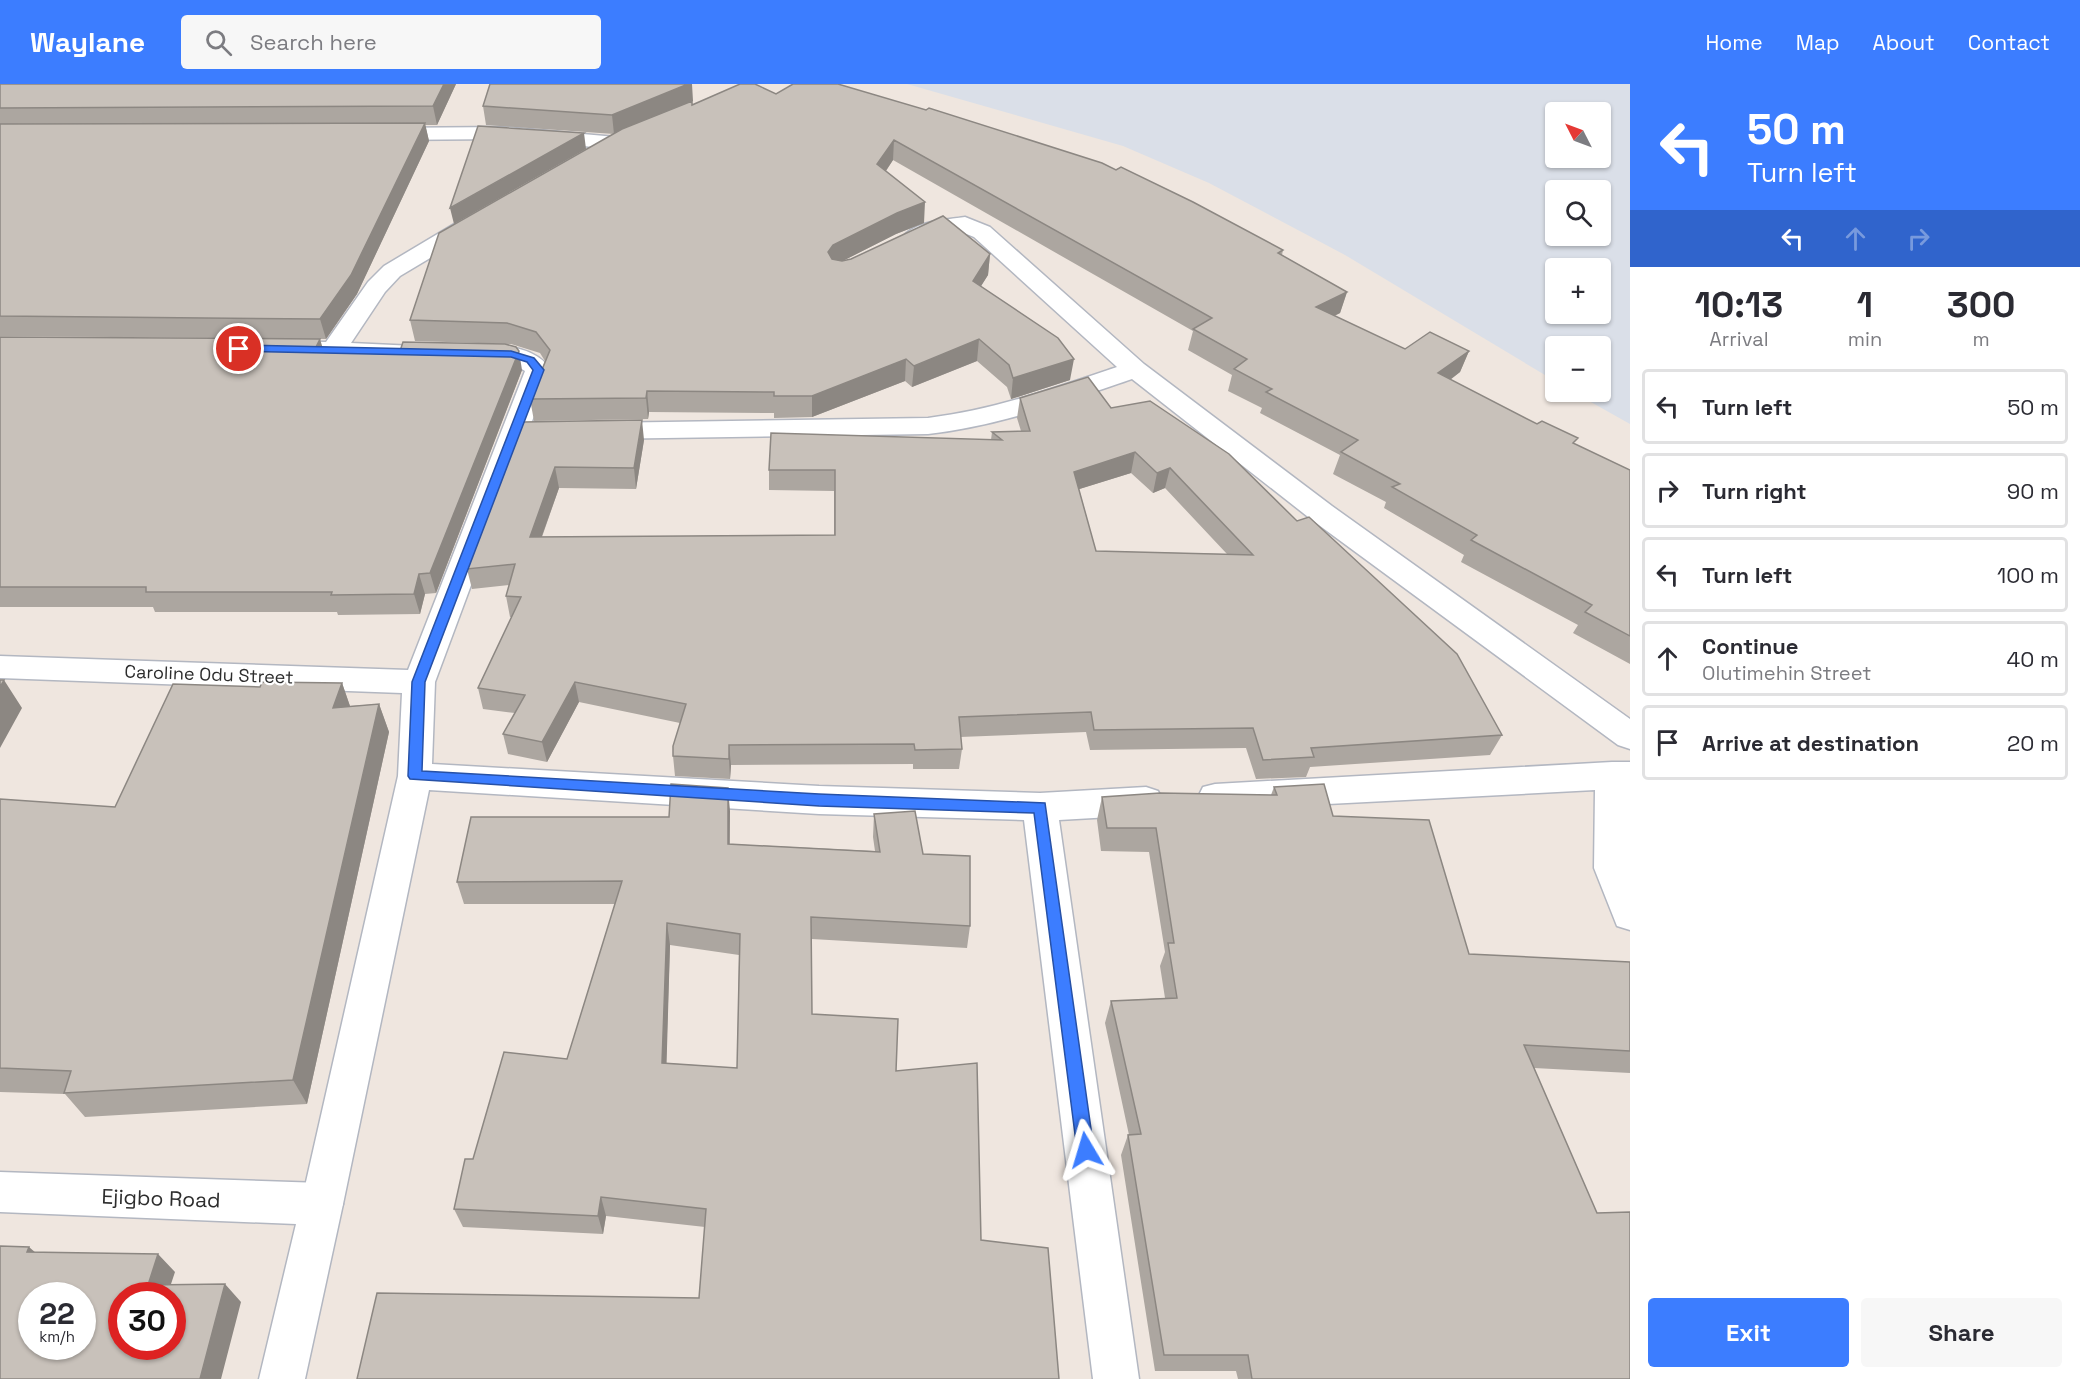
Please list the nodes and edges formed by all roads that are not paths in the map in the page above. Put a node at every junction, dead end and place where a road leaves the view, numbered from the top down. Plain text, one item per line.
1 (359, 134) edge
2 (637, 134) edge
3 (616, 143) junction
4 (585, 160) edge
5 (493, 212) edge
6 (893, 248) edge
7 (251, 349) edge
8 (334, 350) junction
9 (1135, 369) junction
10 (571, 432) edge
11 (0, 667) edge
12 (419, 682) junction
13 (1630, 736) edge
14 (1621, 775) edge
15 (415, 776) junction
16 (1040, 807) junction
17 (1630, 915) edge
18 (0, 1192) edge
19 (322, 1204) junction
20 (282, 1379) edge
21 (1116, 1379) edge

1 - 3 street
2 - 3 street
3 - 4 street
5 - 8 street
6 - 9 street
7 - 8 street
8 - 12 street
9 - 10 street
9 - 13 street
11 - 12 street, Caroline Odu Street
12 - 15 street
14 - 16 street
14 - 17 street
15 - 16 street
15 - 19 street
16 - 21 street
18 - 19 street, Ejigbo Road
19 - 20 street

